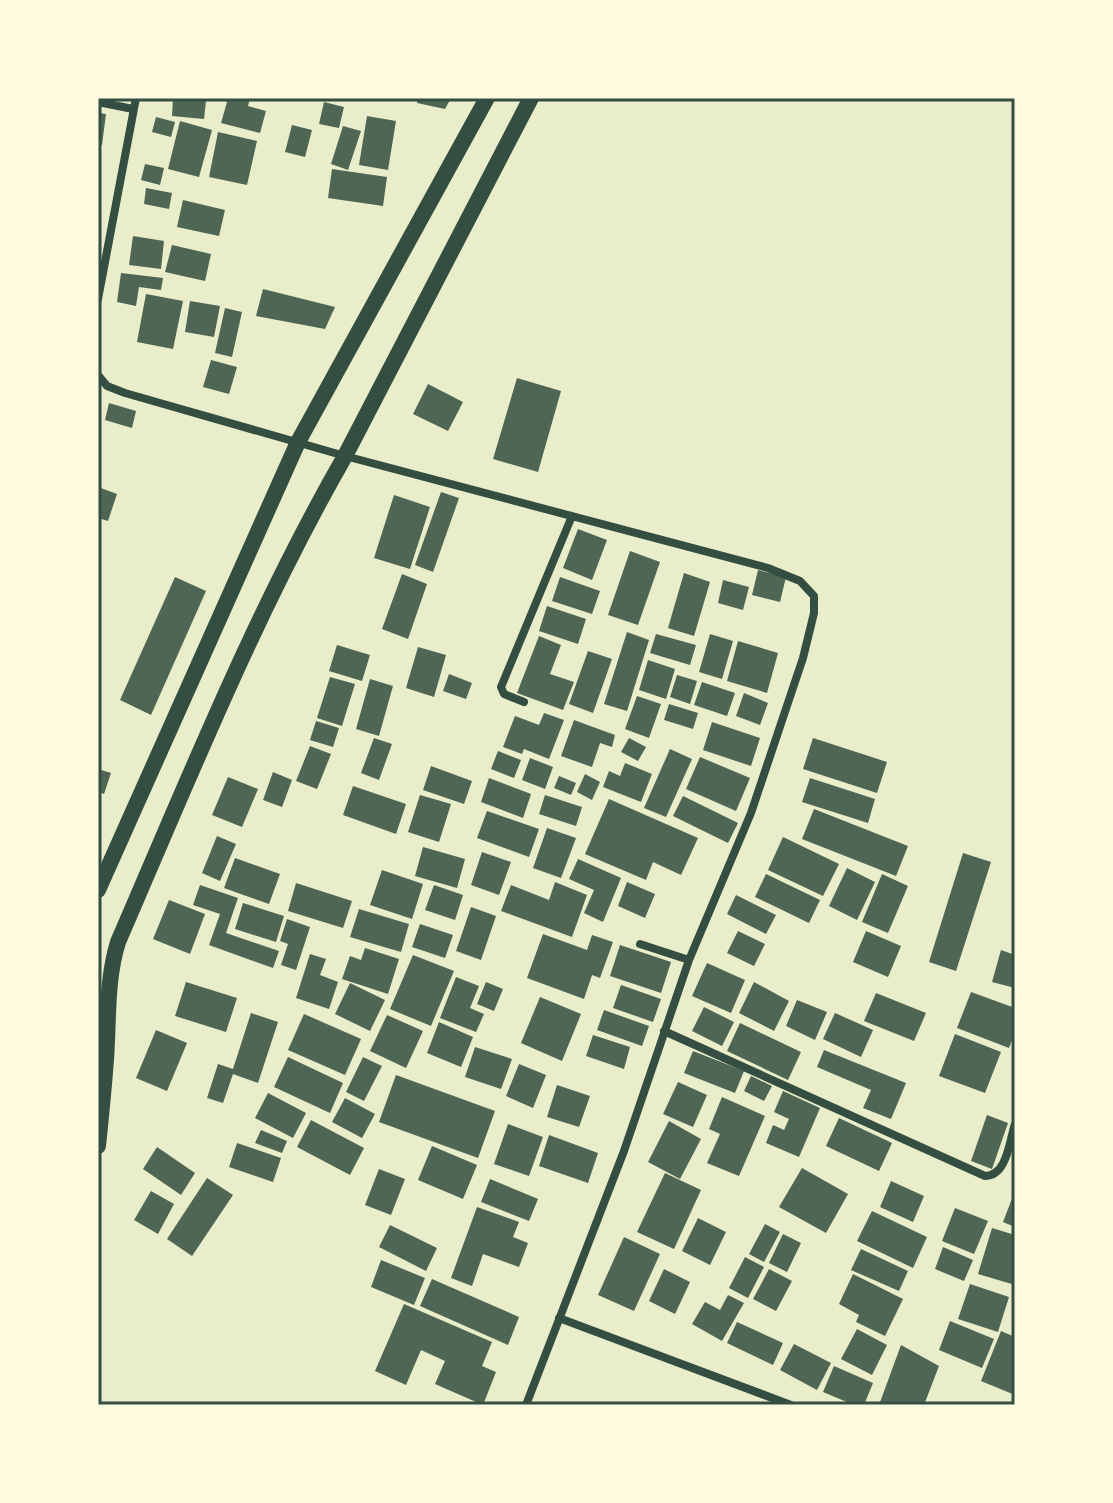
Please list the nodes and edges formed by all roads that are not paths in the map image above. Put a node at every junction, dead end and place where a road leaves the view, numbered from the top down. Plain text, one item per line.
1 (136, 98) edge
2 (487, 98) edge
3 (531, 98) edge
4 (98, 102) edge
5 (133, 109) junction
6 (98, 299) edge
7 (98, 375) edge
8 (298, 442) junction
9 (345, 456) junction
10 (572, 516) junction
11 (524, 702) dead end
12 (98, 890) edge
13 (640, 944) dead end
14 (689, 960) junction
15 (664, 1031) junction
16 (1015, 1124) edge
17 (98, 1146) edge
18 (559, 1318) junction
19 (526, 1405) edge
20 (791, 1405) edge

1 - 5 street
2 - 8 main road
3 - 9 main road
4 - 5 street
5 - 6 street
7 - 8 street
8 - 9 street
8 - 12 main road
9 - 10 street
9 - 17 main road
10 - 11 street
10 - 14 street
13 - 14 street
14 - 15 street
15 - 16 street
15 - 18 street
18 - 19 street
18 - 20 street

